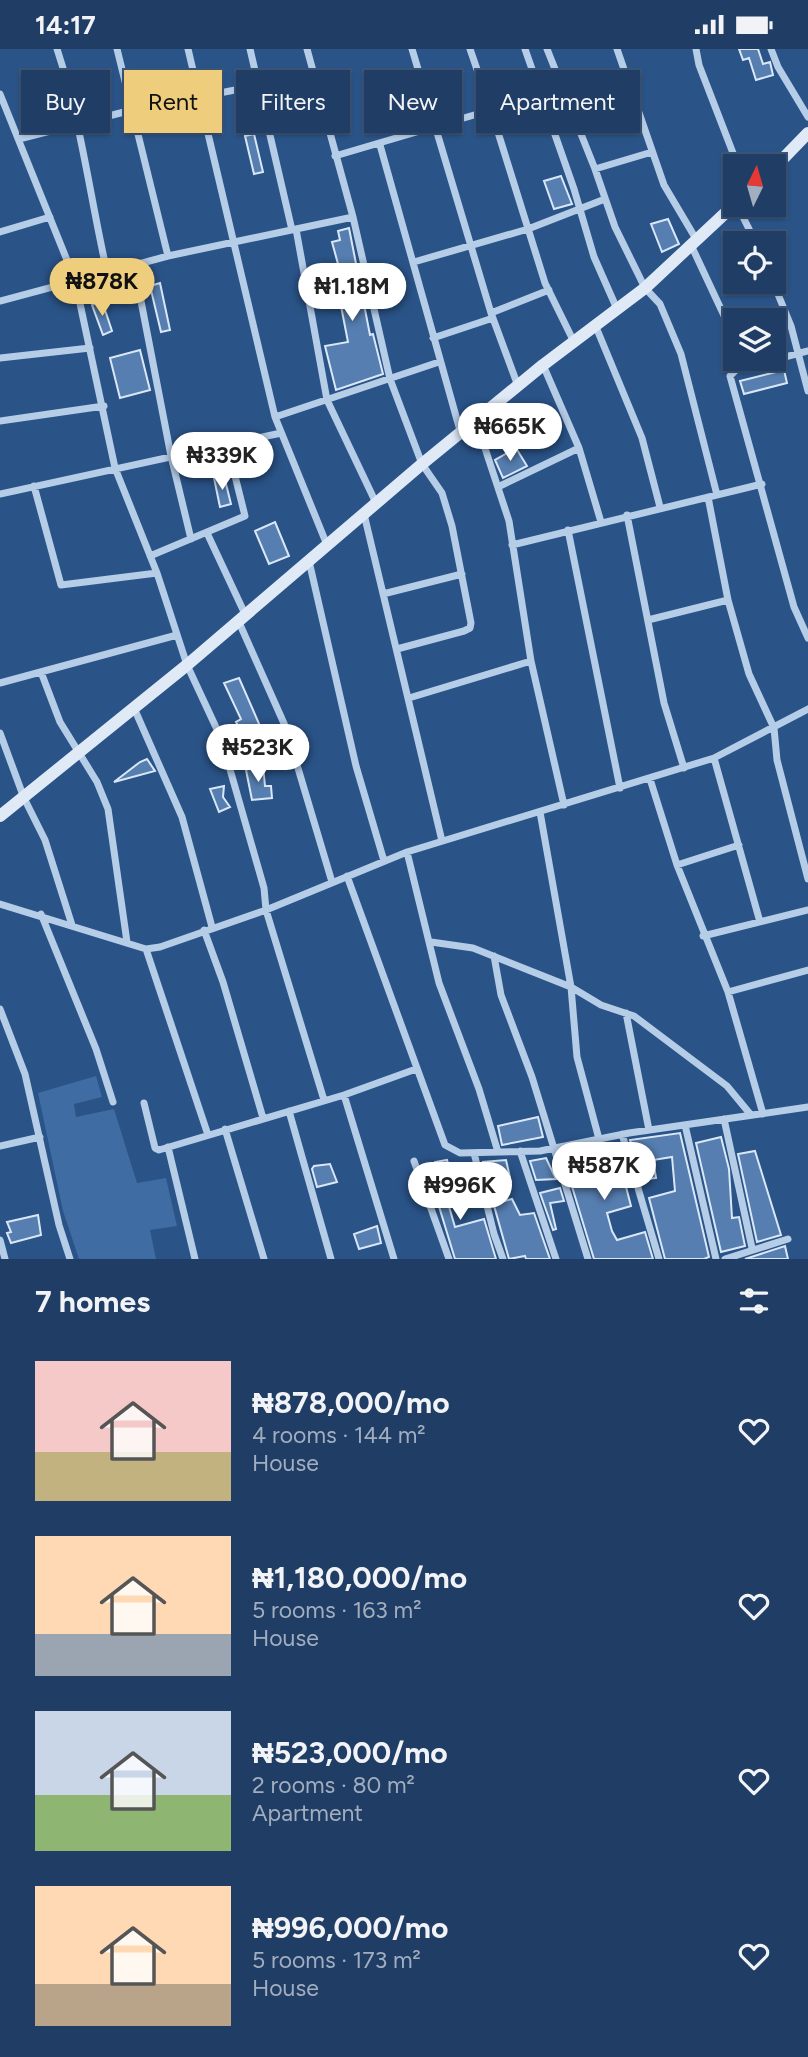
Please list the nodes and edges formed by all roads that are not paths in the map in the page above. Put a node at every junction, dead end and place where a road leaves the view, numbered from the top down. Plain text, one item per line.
1 (57, 49) edge
2 (117, 49) edge
3 (188, 49) edge
4 (250, 49) edge
5 (307, 49) edge
6 (412, 49) edge
7 (470, 49) edge
8 (525, 49) edge
9 (548, 49) edge
10 (617, 49) edge
11 (696, 49) edge
12 (771, 49) edge
13 (63, 70) edge
14 (193, 70) edge
15 (253, 70) edge
16 (314, 70) edge
17 (418, 70) edge
18 (477, 70) edge
19 (124, 77) edge
20 (0, 94) edge
21 (808, 117) edge
22 (43, 133) edge
23 (80, 133) edge
24 (138, 133) edge
25 (208, 133) edge
26 (268, 133) edge
27 (329, 133) edge
28 (422, 133) edge
29 (437, 133) edge
30 (498, 133) edge
31 (808, 133) edge
32 (19, 139) junction
33 (380, 145) junction
34 (652, 152) junction
35 (733, 154) edge
36 (335, 156) junction
37 (786, 156) edge
38 (596, 169) junction
39 (605, 199) junction
40 (579, 209) junction
41 (50, 216) junction
42 (723, 216) edge
43 (353, 217) junction
44 (528, 229) junction
45 (294, 230) junction
46 (0, 232) edge
47 (693, 242) junction
48 (233, 243) junction
49 (473, 246) junction
50 (168, 256) junction
51 (414, 262) junction
52 (134, 265) junction
53 (107, 272) junction
54 (75, 280) junction
55 (645, 288) junction
56 (549, 291) junction
57 (778, 294) edge
58 (0, 301) edge
59 (617, 309) junction
60 (723, 311) edge
61 (492, 316) junction
62 (596, 327) junction
63 (433, 338) junction
64 (574, 342) junction
65 (90, 348) junction
66 (804, 352) edge
67 (786, 355) edge
68 (0, 358) edge
69 (439, 362) junction
70 (543, 365) junction
71 (734, 371) edge
72 (390, 379) junction
73 (518, 386) junction
74 (808, 391) edge
75 (327, 400) junction
76 (104, 406) junction
77 (275, 417) junction
78 (0, 421) edge
79 (476, 421) junction
80 (281, 433) junction
81 (461, 434) junction
82 (227, 444) junction
83 (579, 448) junction
84 (171, 456) junction
85 (422, 464) junction
86 (115, 468) junction
87 (762, 484) junction
88 (34, 486) junction
89 (500, 486) junction
90 (0, 494) edge
91 (712, 496) junction
92 (376, 503) junction
93 (660, 507) junction
94 (364, 513) junction
95 (628, 515) junction
96 (601, 522) junction
97 (568, 530) junction
98 (207, 533) junction
99 (191, 539) junction
100 (327, 545) junction
101 (512, 545) junction
102 (150, 556) junction
103 (308, 561) junction
104 (157, 573) junction
105 (462, 574) junction
106 (383, 594) junction
107 (728, 600) junction
108 (242, 617) junction
109 (648, 620) junction
110 (177, 635) junction
111 (808, 638) edge
112 (397, 649) junction
113 (531, 661) junction
114 (187, 665) junction
115 (41, 672) junction
116 (0, 683) edge
117 (409, 698) junction
118 (134, 708) junction
119 (808, 709) edge
120 (774, 728) junction
121 (0, 733) edge
122 (81, 753) junction
123 (714, 758) junction
124 (684, 768) junction
125 (650, 779) junction
126 (620, 788) junction
127 (24, 798) junction
128 (564, 805) junction
129 (540, 812) junction
130 (0, 816) edge
131 (442, 841) junction
132 (738, 845) junction
133 (407, 852) junction
134 (384, 861) junction
135 (677, 865) junction
136 (347, 876) junction
137 (808, 879) edge
138 (332, 882) junction
139 (0, 904) edge
140 (266, 910) junction
141 (808, 910) edge
142 (41, 914) junction
143 (760, 922) junction
144 (72, 925) junction
145 (212, 927) junction
146 (204, 930) junction
147 (704, 936) junction
148 (127, 942) junction
149 (430, 942) junction
150 (146, 949) junction
151 (494, 955) junction
152 (808, 970) edge
153 (571, 987) junction
154 (728, 992) junction
155 (0, 1009) edge
156 (626, 1013) junction
157 (416, 1069) junction
158 (344, 1095) junction
159 (324, 1100) junction
160 (113, 1102) dead end
161 (144, 1103) dead end
162 (808, 1107) edge
163 (289, 1111) junction
164 (762, 1114) junction
165 (751, 1115) junction
166 (263, 1118) junction
167 (724, 1119) junction
168 (685, 1125) junction
169 (225, 1129) junction
170 (649, 1130) junction
171 (622, 1134) junction
172 (208, 1135) junction
173 (40, 1137) junction
174 (599, 1139) junction
175 (0, 1146) edge
176 (168, 1147) junction
177 (553, 1148) junction
178 (520, 1151) junction
179 (498, 1152) junction
180 (474, 1153) junction
181 (414, 1160) dead end
182 (788, 1239) dead end
183 (0, 1240) edge
184 (752, 1248) junction
185 (5, 1259) edge
186 (69, 1259) edge
187 (195, 1259) edge
188 (264, 1259) edge
189 (331, 1259) edge
190 (394, 1259) edge
191 (449, 1259) edge
192 (503, 1259) edge
193 (556, 1259) edge
194 (589, 1259) edge
195 (659, 1259) edge
196 (716, 1259) edge
197 (725, 1259) edge

1 - 13 street
2 - 19 street
3 - 14 street
4 - 15 street
5 - 16 street
6 - 17 street
7 - 18 street
8 - 40 street
9 - 38 street
10 - 34 street
11 - 35 street
12 - 21 street
20 - 32 street
22 - 32 street
23 - 53 street
24 - 50 street
25 - 48 street
26 - 45 street
27 - 36 street
28 - 33 street
29 - 49 street
30 - 44 street
31 - 37 street
32 - 41 street
33 - 36 street
33 - 51 street
34 - 38 street
34 - 47 street
36 - 43 street
38 - 39 street
39 - 40 street
39 - 55 street
40 - 44 street
40 - 59 street
41 - 46 street
41 - 54 street
42 - 47 street
43 - 45 street
43 - 72 street
44 - 49 street
44 - 56 street
45 - 48 street
45 - 75 street
47 - 55 street
47 - 60 street
48 - 50 street
48 - 77 street
49 - 51 street
49 - 61 street
50 - 52 street
51 - 63 street
52 - 53 street
52 - 84 street
53 - 54 street
54 - 58 street
54 - 65 street
55 - 59 street
55 - 91 street
56 - 61 street
56 - 64 street
57 - 66 street
59 - 62 street
61 - 63 street
61 - 73 street
62 - 64 street
62 - 93 street
63 - 69 street
64 - 70 street
65 - 68 street
65 - 76 street
66 - 67 street
66 - 74 street
69 - 72 street
69 - 81 street
70 - 73 street
70 - 83 street
71 - 87 street
72 - 75 street
72 - 85 street
73 - 79 street
75 - 77 street
75 - 92 street
76 - 78 street
76 - 86 street
77 - 80 street
79 - 81 street
79 - 89 street
80 - 82 street
80 - 100 street
81 - 85 street
82 - 84 street
82 - 98 street
83 - 89 street
83 - 96 street
84 - 86 street
84 - 99 street
85 - 92 street
85 - 105 street
86 - 88 street
86 - 102 street
87 - 91 street
87 - 111 street
88 - 90 street
88 - 104 street
89 - 101 street
91 - 93 street
91 - 107 street
92 - 94 street
93 - 95 street
94 - 100 street
94 - 106 street
95 - 96 street
95 - 109 street
96 - 97 street
97 - 101 street
97 - 126 street
98 - 99 street
98 - 108 street
99 - 102 street
100 - 103 street
101 - 113 street
102 - 104 street
103 - 108 street
103 - 134 street
104 - 110 street
105 - 106 street
105 - 112 street
106 - 112 street
107 - 109 street
107 - 120 street
108 - 114 street
108 - 138 street
109 - 124 street
110 - 114 street
110 - 115 street
112 - 117 street
113 - 117 street
113 - 128 street
114 - 118 street
114 - 140 street
115 - 116 street
115 - 122 street
117 - 131 street
118 - 122 street
118 - 145 street
119 - 120 street
120 - 123 street
120 - 137 street
121 - 127 street
122 - 127 street
122 - 148 street
123 - 124 street
123 - 132 street
124 - 125 street
125 - 126 street
125 - 135 street
126 - 128 street
127 - 130 street
127 - 144 street
128 - 129 street
129 - 131 street
129 - 153 street
131 - 133 street
132 - 135 street
132 - 143 street
133 - 134 street
133 - 149 street
134 - 136 street
135 - 147 street
136 - 138 street
136 - 157 street
138 - 140 street
139 - 142 street
140 - 145 street
140 - 159 street
141 - 143 street
142 - 144 street
142 - 160 street
143 - 147 street
144 - 148 street
145 - 146 street
146 - 150 street
146 - 166 street
147 - 154 street
148 - 150 street
149 - 151 street
149 - 179 street
150 - 172 street
151 - 153 street
151 - 177 street
152 - 154 street
153 - 156 street
153 - 174 street
154 - 164 street
155 - 173 street
156 - 165 street
156 - 170 street
157 - 158 street
157 - 180 street
158 - 159 street
158 - 190 street
159 - 163 street
161 - 176 street
162 - 164 street
163 - 166 street
163 - 189 street
164 - 165 street
165 - 167 street
166 - 169 street
167 - 168 street
167 - 184 street
168 - 170 street
168 - 196 street
169 - 172 street
169 - 188 street
170 - 171 street
171 - 174 street
171 - 195 street
172 - 176 street
173 - 175 street
173 - 186 street
174 - 177 street
176 - 187 street
177 - 178 street
177 - 194 street
178 - 179 street
178 - 193 street
179 - 180 street
180 - 192 street
181 - 191 street
182 - 184 street
183 - 185 street
184 - 197 street

